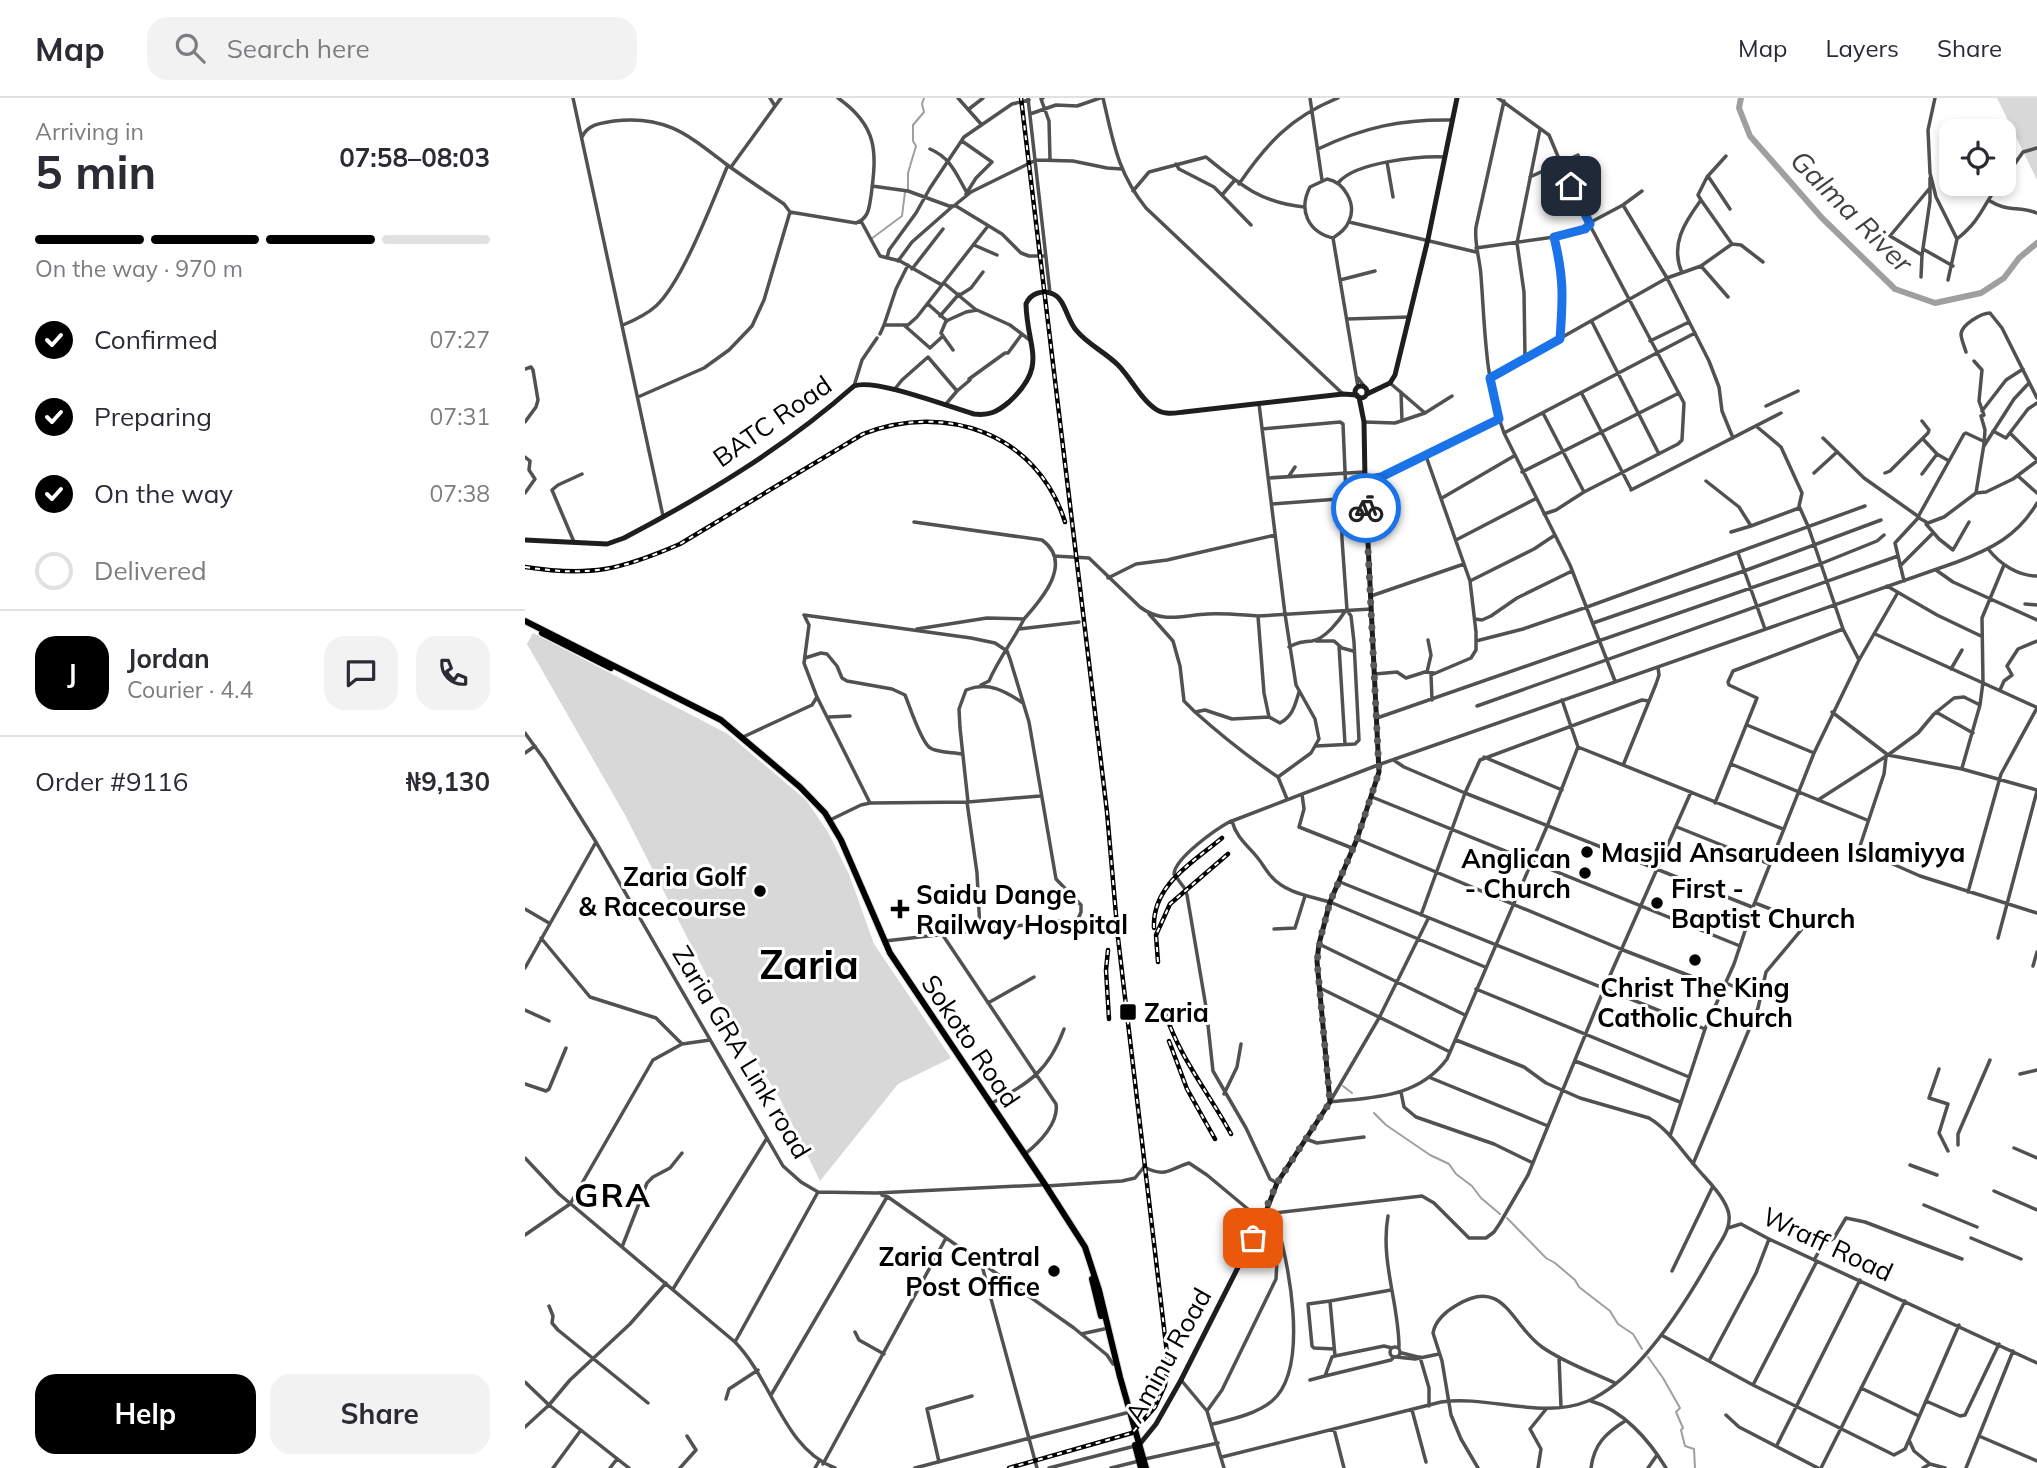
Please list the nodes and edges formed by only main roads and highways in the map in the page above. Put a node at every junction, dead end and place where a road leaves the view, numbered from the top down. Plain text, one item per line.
1 (525, 623) edge
2 (1044, 1186) junction
3 (1137, 1445) junction
4 (1142, 1464) edge

1 - 2 main road, Sokoto Road
1 - 2 main road, Sokoto Road
2 - 3 main road, Sokoto Road
2 - 3 main road, Sokoto Road
3 - 4 main road, Sokoto Road

